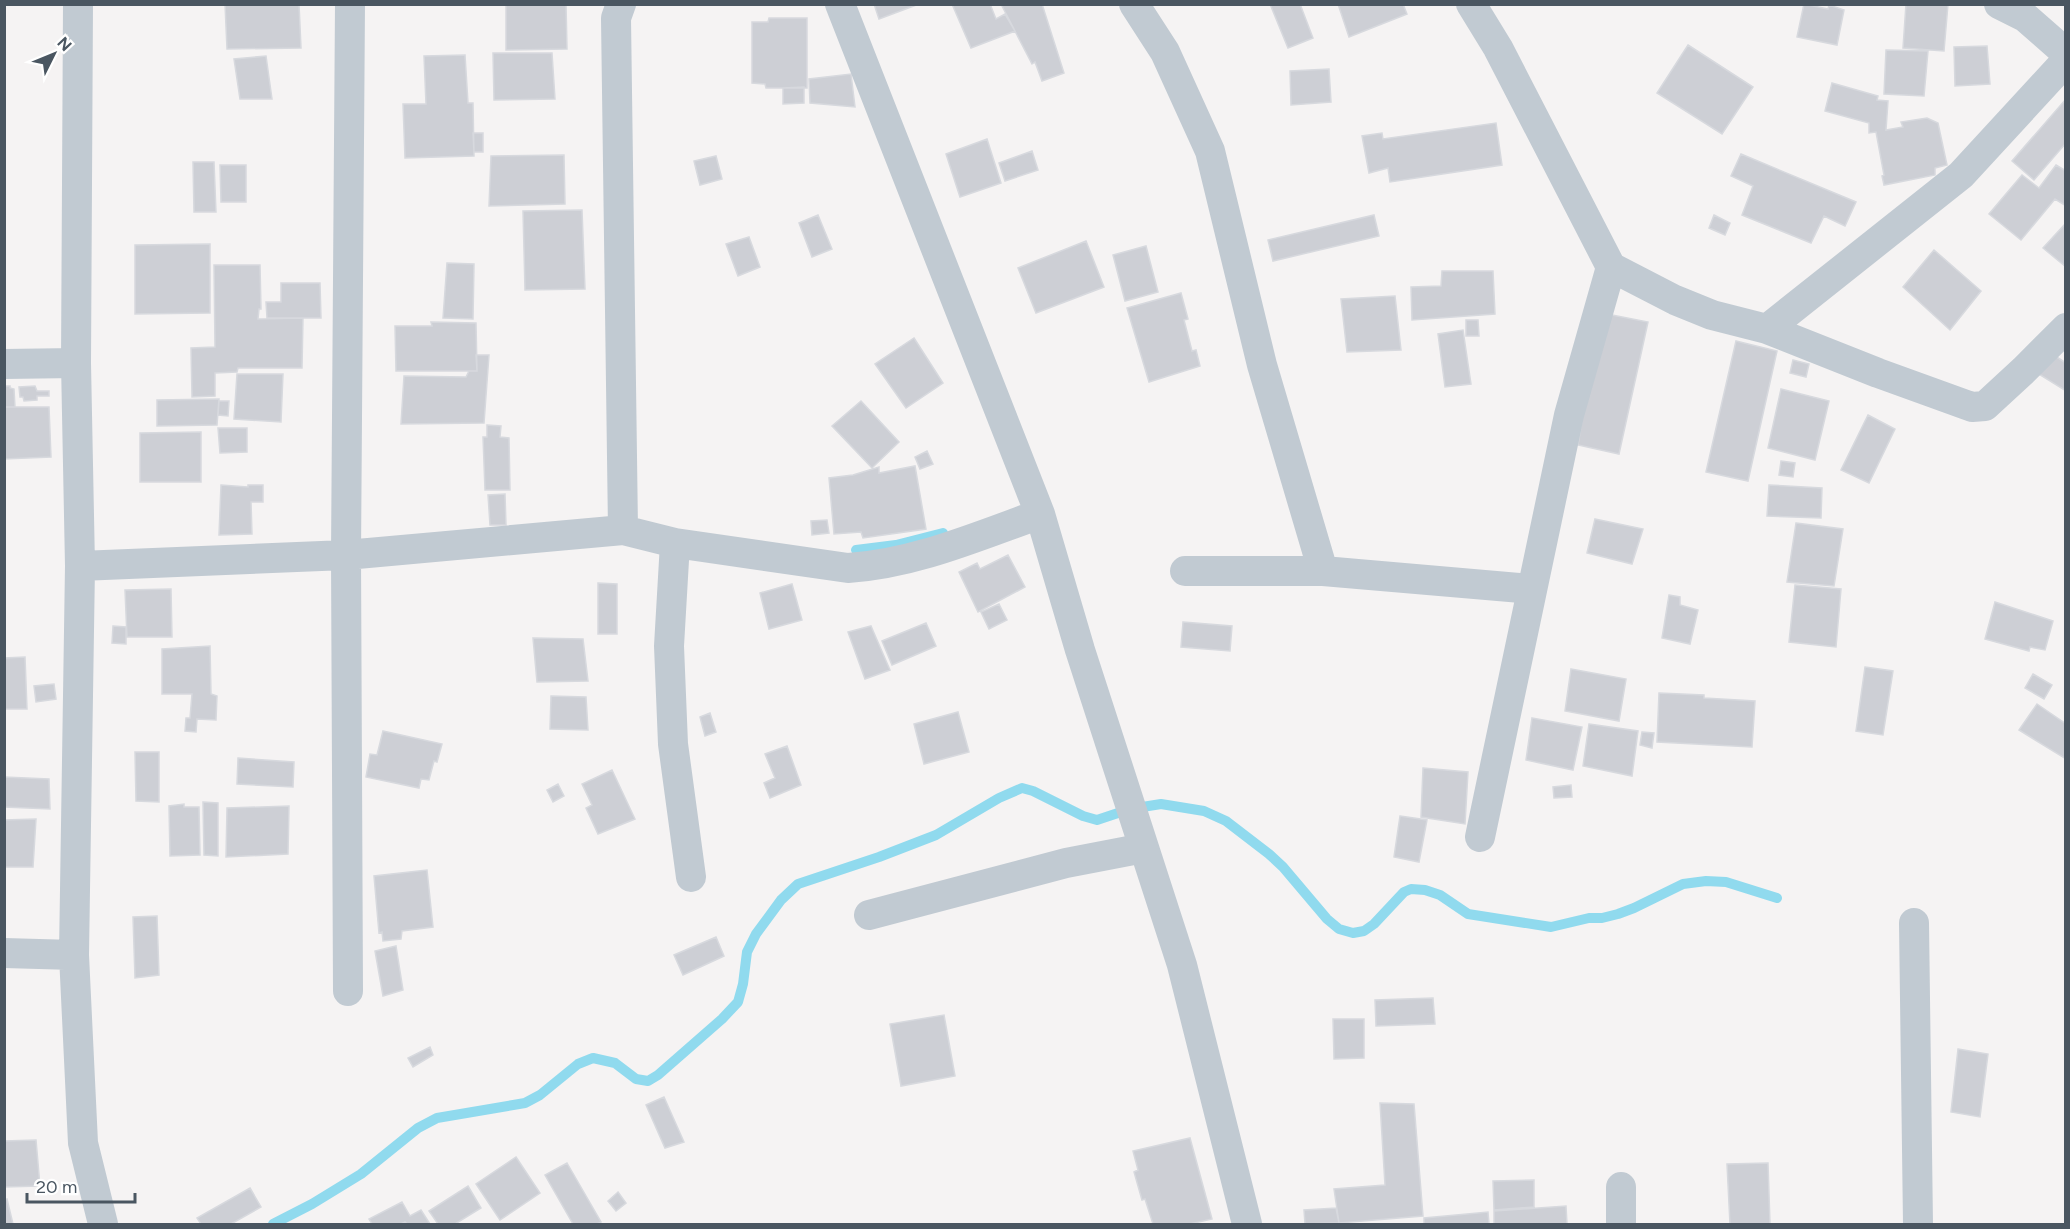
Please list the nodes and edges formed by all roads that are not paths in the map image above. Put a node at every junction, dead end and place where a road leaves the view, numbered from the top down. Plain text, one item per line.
1 (78, 4) edge
2 (350, 4) edge
3 (621, 4) edge
4 (840, 4) edge
5 (1134, 4) edge
6 (1471, 4) edge
7 (1999, 4) edge
8 (2066, 53) edge
9 (2066, 61) edge
10 (1611, 267) junction
11 (2066, 328) edge
12 (1767, 329) junction
13 (76, 363) junction
14 (4, 364) edge
15 (1040, 514) junction
16 (623, 530) junction
17 (675, 543) junction
18 (346, 555) junction
19 (80, 566) junction
20 (1185, 571) dead end
21 (1323, 571) junction
22 (1532, 590) junction
23 (1480, 837) dead end
24 (1144, 848) junction
25 (691, 877) dead end
26 (869, 915) dead end
27 (1914, 923) dead end
28 (4, 953) edge
29 (74, 955) junction
30 (348, 991) dead end
31 (1621, 1187) dead end
32 (103, 1224) edge
33 (1247, 1224) edge
34 (1621, 1224) edge
35 (1918, 1224) edge

1 - 13 street
2 - 18 street
3 - 16 street
4 - 15 street
5 - 21 street
6 - 10 street
7 - 8 street
9 - 12 street
10 - 12 street
10 - 22 street
11 - 12 street
13 - 14 street
13 - 19 street
15 - 17 street
15 - 24 street
16 - 17 street
16 - 18 street
17 - 25 street
18 - 19 street
18 - 30 street
19 - 29 street
20 - 21 street
21 - 22 street
22 - 23 street
24 - 26 street
24 - 33 street
27 - 35 street
28 - 29 street
29 - 32 street
31 - 34 street

